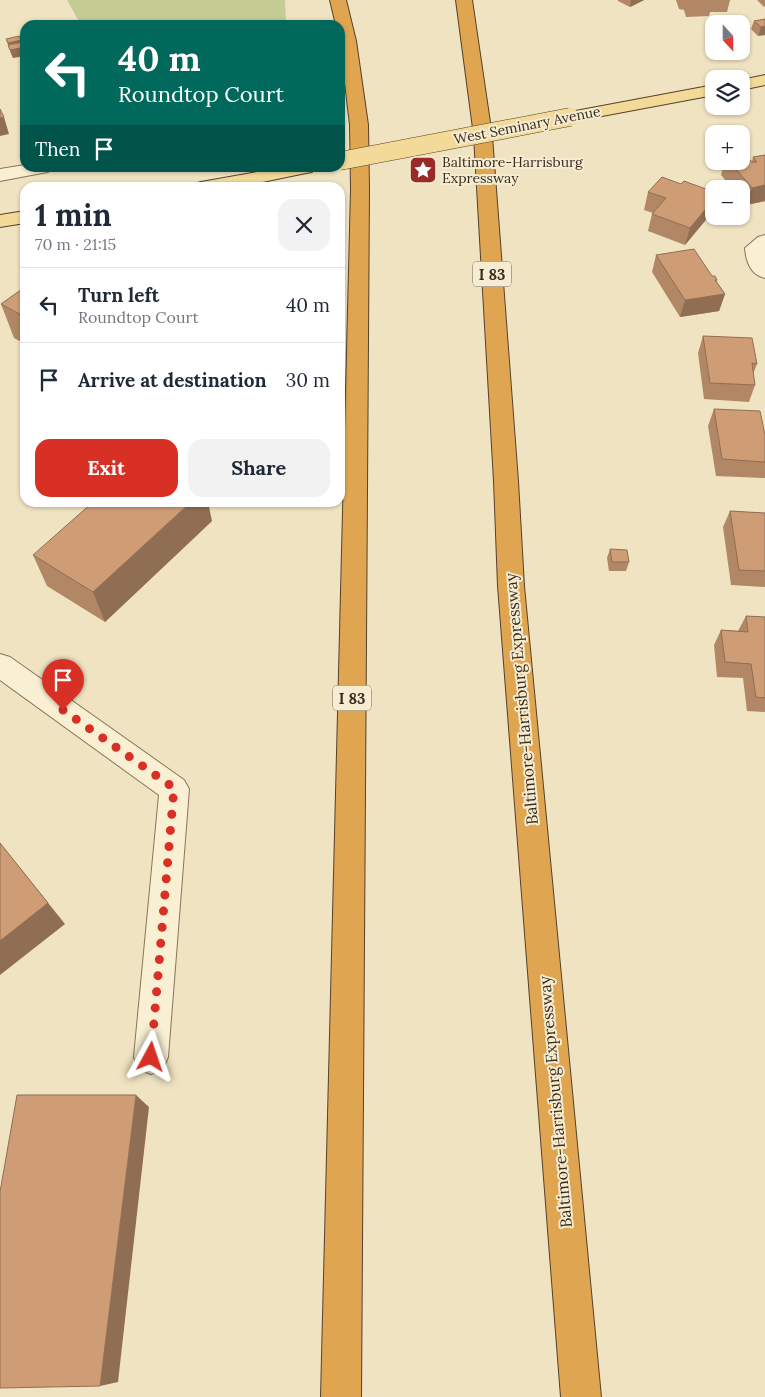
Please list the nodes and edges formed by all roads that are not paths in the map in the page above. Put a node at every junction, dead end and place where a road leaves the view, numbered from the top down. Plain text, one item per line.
1 (338, 0) edge
2 (464, 0) edge
3 (343, 20) edge
4 (345, 29) edge
5 (765, 80) edge
6 (750, 83) edge
7 (705, 92) edge
8 (345, 160) edge
9 (20, 172) edge
10 (284, 172) edge
11 (0, 175) edge
12 (232, 182) edge
13 (20, 218) edge
14 (0, 221) edge
15 (765, 241) edge
16 (765, 272) edge
17 (0, 665) edge
18 (151, 1057) dead end
19 (341, 1397) edge
20 (581, 1397) edge

1 - 3 highway, I 83
2 - 20 highway, Baltimore-Harrisburg Expressway / I 83
4 - 19 highway, I 83
5 - 6 main road
7 - 8 main road, West Seminary Avenue, bridge
9 - 11 street
10 - 12 main road
13 - 14 main road
15 - 16 street
17 - 18 street

